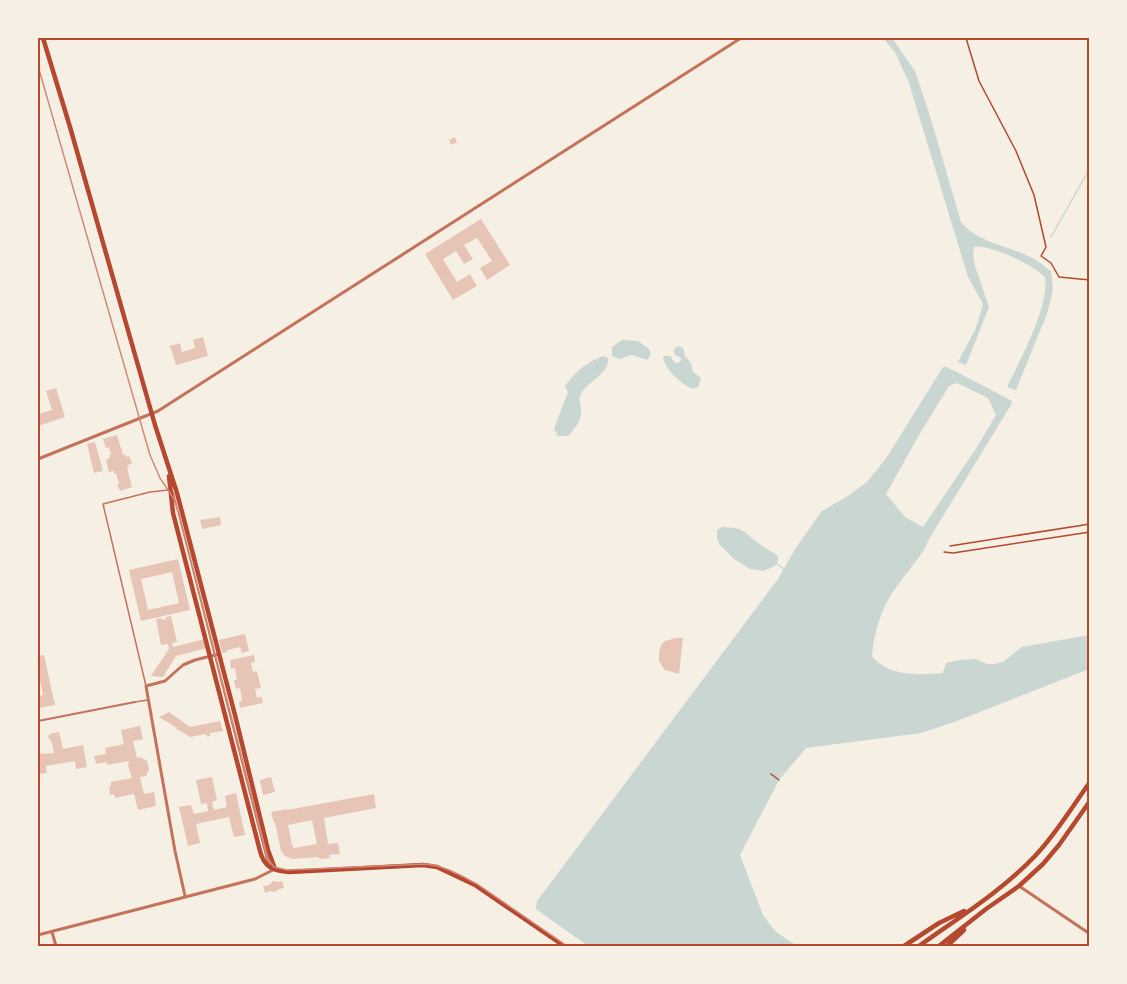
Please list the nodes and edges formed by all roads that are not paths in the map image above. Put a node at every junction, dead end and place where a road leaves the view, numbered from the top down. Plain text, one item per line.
1 (43, 38) edge
2 (741, 38) edge
3 (151, 414) junction
4 (38, 459) edge
5 (168, 467) junction
6 (172, 491) junction
7 (178, 497) junction
8 (215, 656) junction
9 (146, 686) junction
10 (149, 700) junction
11 (135, 702) joint
12 (38, 721) edge
13 (1089, 782) edge
14 (1089, 801) edge
15 (275, 869) junction
16 (1019, 886) junction
17 (185, 896) junction
18 (977, 904) junction
19 (986, 909) junction
20 (52, 932) junction
21 (1089, 934) edge
22 (38, 936) edge
23 (56, 946) edge
24 (564, 946) edge
25 (904, 946) edge
26 (920, 946) edge
27 (939, 946) edge
28 (947, 946) edge

1 - 3 main road
2 - 3 street
3 - 4 street
3 - 5 main road
5 - 6 main road
5 - 7 main road
6 - 7 lane
6 - 8 main road
6 - 9 lane
7 - 8 main road
8 - 9 street
8 - 15 main road
8 - 15 main road
9 - 10 street
10 - 11 lane
10 - 17 street
11 - 12 street
13 - 18 main road
14 - 16 main road
15 - 17 street
15 - 24 main road
16 - 19 main road
16 - 21 street
17 - 20 street
18 - 25 main road
18 - 26 main road
19 - 27 main road
19 - 28 main road
20 - 22 street
20 - 23 street

